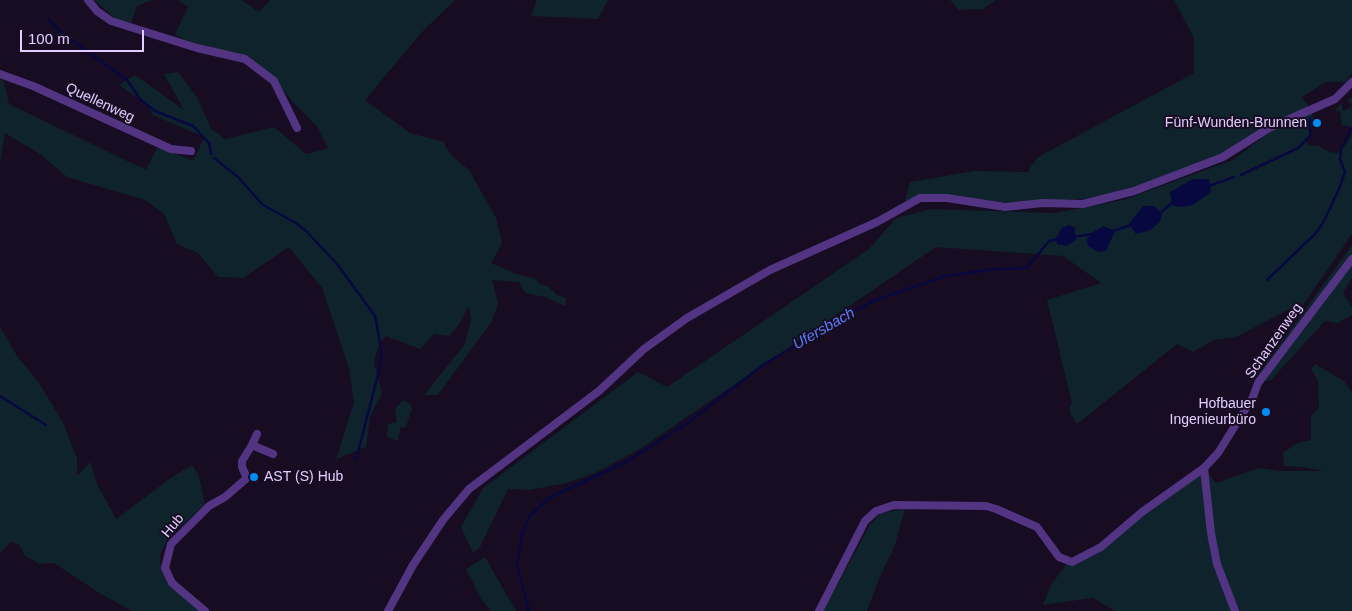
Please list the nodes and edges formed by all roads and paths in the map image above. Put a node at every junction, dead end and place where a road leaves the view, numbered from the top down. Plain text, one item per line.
1 (88, 0) edge
2 (0, 74) edge
3 (1352, 82) edge
4 (297, 128) dead end
5 (191, 151) dead end
6 (1352, 259) edge
7 (257, 434) dead end
8 (252, 445) junction
9 (272, 454) dead end
10 (1204, 468) junction
11 (205, 611) edge
12 (388, 611) edge
13 (819, 611) edge
14 (1235, 611) edge

1 - 4 street
2 - 5 street, Quellenweg
3 - 12 street
6 - 10 street, Schanzenweg
7 - 8 street
8 - 9 street
8 - 11 street, Hub
10 - 13 street, Schanzenweg
10 - 14 street

